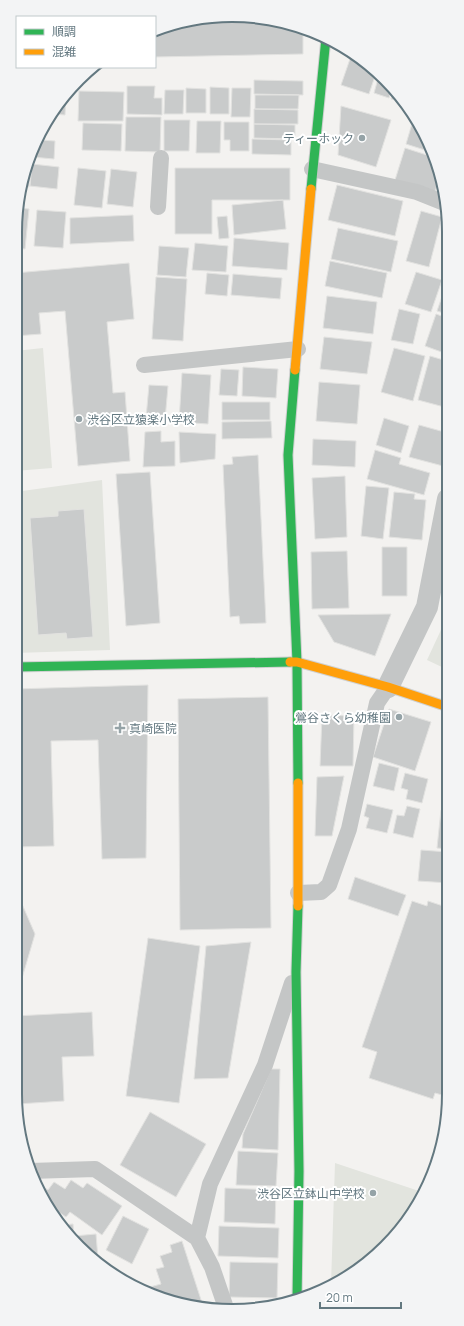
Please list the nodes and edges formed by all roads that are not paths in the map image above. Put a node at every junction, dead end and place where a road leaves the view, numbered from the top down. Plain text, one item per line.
1 (325, 44) edge
2 (161, 158) dead end
3 (312, 169) junction
4 (439, 201) edge
5 (158, 207) dead end
6 (298, 349) junction
7 (144, 365) dead end
8 (442, 530) edge
9 (297, 662) junction
10 (22, 667) edge
11 (388, 687) junction
12 (442, 705) edge
13 (298, 893) junction
14 (296, 972) junction
15 (37, 1171) edge
16 (198, 1238) junction
17 (297, 1294) edge
18 (225, 1304) edge

1 - 3 street
2 - 5 lane
3 - 4 lane
3 - 6 street
6 - 7 lane
6 - 9 street
8 - 11 street
9 - 10 street
9 - 11 street
9 - 13 street
11 - 12 street
11 - 13 lane
13 - 14 street
14 - 16 lane
14 - 17 street
15 - 16 lane
16 - 18 lane

